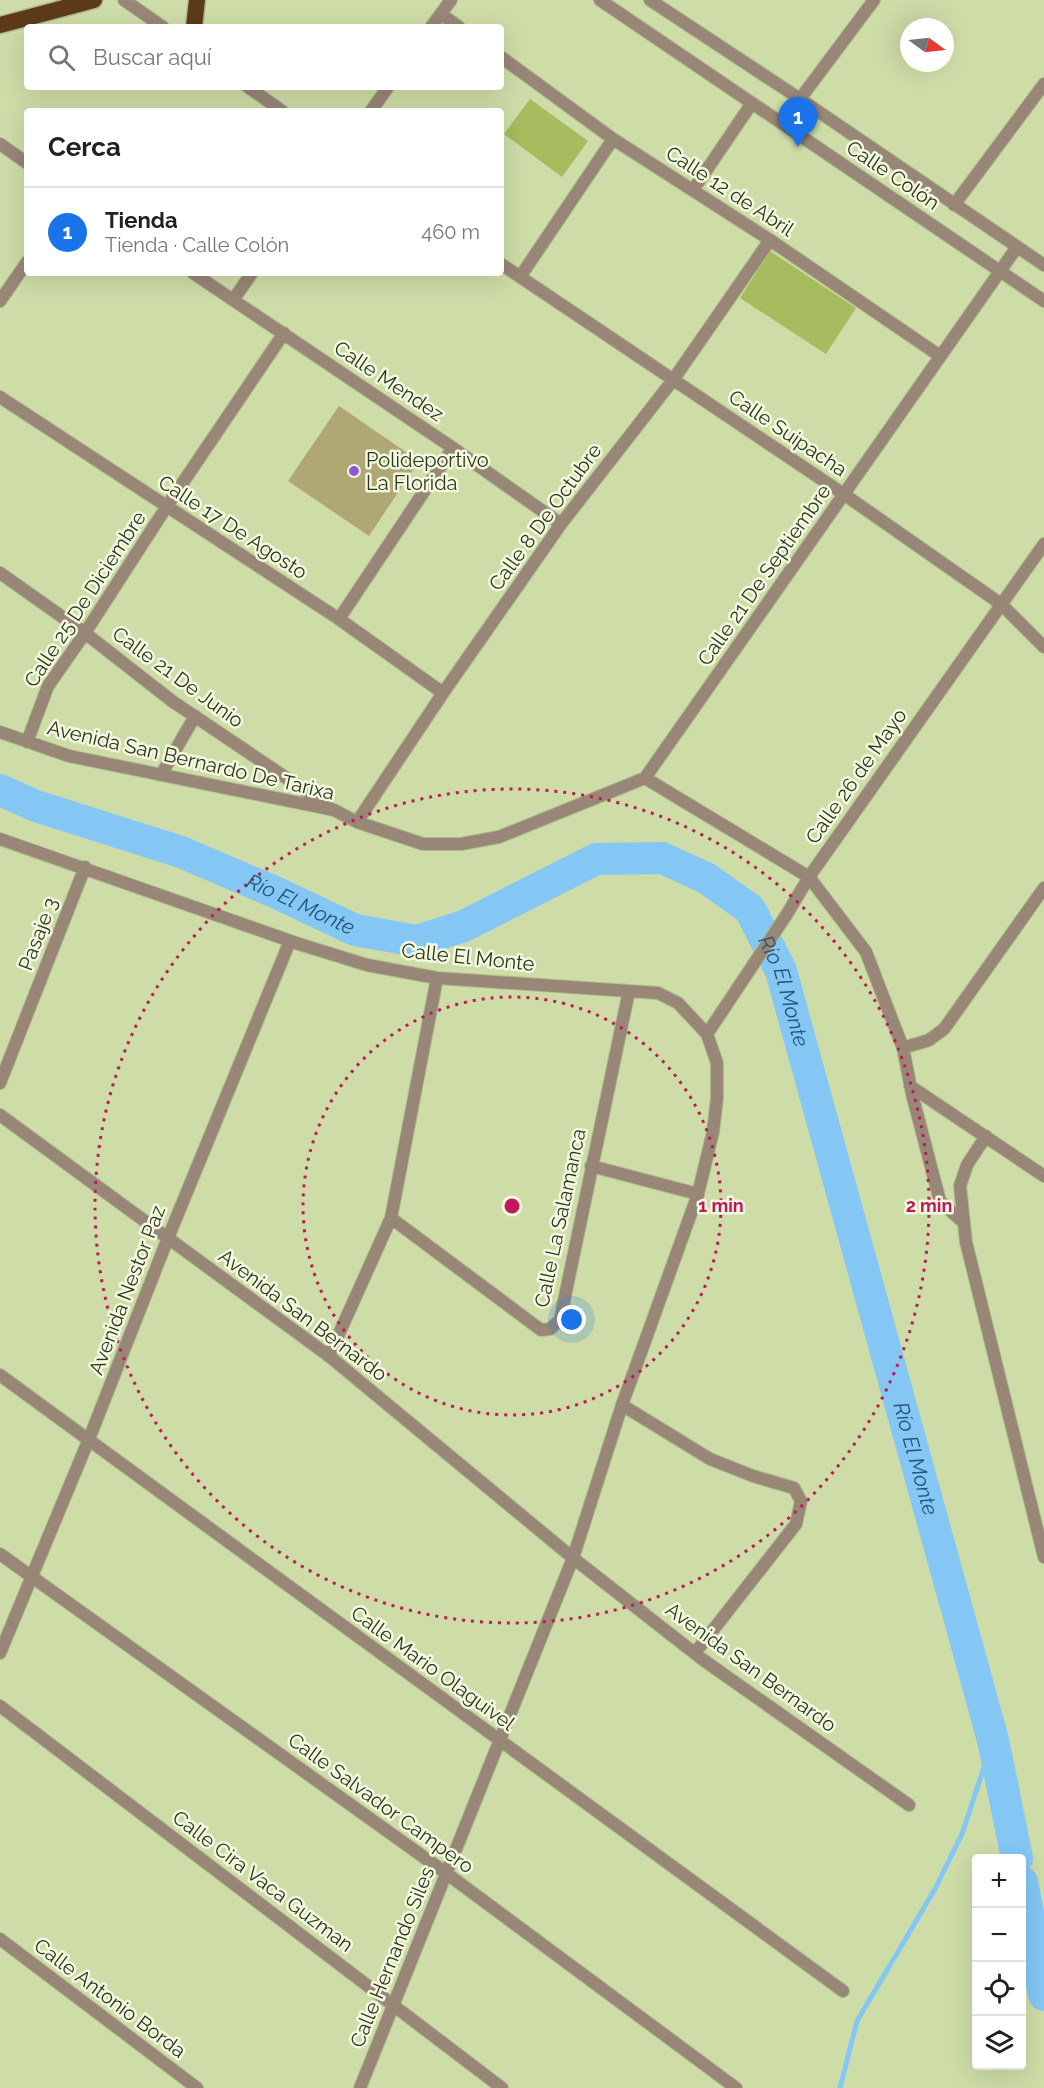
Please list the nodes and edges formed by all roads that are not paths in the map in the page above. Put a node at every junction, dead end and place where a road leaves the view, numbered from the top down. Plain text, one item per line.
1 (93, 0) edge
2 (124, 0) edge
3 (197, 0) edge
4 (451, 0) edge
5 (600, 0) edge
6 (650, 0) edge
7 (874, 0) edge
8 (441, 14) junction
9 (159, 24) edge
10 (194, 24) edge
11 (433, 24) edge
12 (455, 24) edge
13 (0, 25) edge
14 (504, 59) edge
15 (1044, 84) edge
16 (252, 90) edge
17 (386, 90) edge
18 (800, 99) junction
19 (752, 103) junction
20 (278, 108) edge
21 (373, 108) edge
22 (613, 139) junction
23 (0, 144) edge
24 (24, 161) edge
25 (693, 190) junction
26 (954, 205) junction
27 (770, 240) junction
28 (1017, 247) junction
29 (24, 266) edge
30 (504, 266) edge
31 (1044, 266) edge
32 (1000, 271) junction
33 (197, 276) edge
34 (250, 276) edge
35 (520, 277) junction
36 (233, 300) junction
37 (0, 301) edge
38 (1044, 301) edge
39 (284, 333) junction
40 (940, 356) junction
41 (674, 380) junction
42 (0, 397) edge
43 (453, 448) junction
44 (845, 495) junction
45 (167, 507) junction
46 (561, 524) junction
47 (1044, 544) edge
48 (0, 573) edge
49 (1001, 604) junction
50 (339, 619) junction
51 (85, 633) junction
52 (1044, 647) edge
53 (443, 693) junction
54 (195, 716) junction
55 (0, 732) edge
56 (27, 742) junction
57 (161, 775) junction
58 (645, 778) junction
59 (334, 810) junction
60 (357, 822) junction
61 (0, 839) edge
62 (85, 867) junction
63 (809, 877) junction
64 (1044, 888) edge
65 (290, 941) junction
66 (437, 978) junction
67 (629, 991) junction
68 (707, 1034) junction
69 (903, 1048) junction
70 (0, 1083) edge
71 (910, 1086) junction
72 (0, 1115) edge
73 (986, 1136) junction
74 (591, 1166) junction
75 (1044, 1176) edge
76 (698, 1194) junction
77 (391, 1218) junction
78 (964, 1223) junction
79 (168, 1238) junction
80 (329, 1356) junction
81 (0, 1375) edge
82 (622, 1405) junction
83 (89, 1439) junction
84 (0, 1554) edge
85 (1044, 1557) edge
86 (573, 1558) junction
87 (32, 1576) junction
88 (0, 1653) edge
89 (695, 1653) junction
90 (0, 1706) edge
91 (500, 1740) junction
92 (909, 1805) dead end
93 (446, 1873) junction
94 (0, 1939) edge
95 (843, 1991) dead end
96 (394, 2004) junction
97 (197, 2088) edge
98 (360, 2088) edge
99 (502, 2088) edge
100 (736, 2088) edge

1 - 13 highway
2 - 9 street
3 - 10 highway
4 - 8 street
5 - 19 street, Calle Colón
6 - 18 street, Calle Colón
7 - 18 street
8 - 11 street
8 - 12 street
14 - 22 street, Calle 12 de Abril
15 - 26 street
16 - 20 street
17 - 21 street
18 - 26 street, Calle Colón
19 - 25 street
19 - 32 street, Calle Colón
22 - 25 street, Calle 12 de Abril
22 - 35 street
23 - 24 street
25 - 27 street, Calle 12 de Abril
26 - 28 street, Calle Colón
27 - 40 street, Calle 12 de Abril
27 - 41 street, Calle 8 De Octubre
28 - 31 street, Calle Colón
28 - 32 street, Calle 21 De Septiembre
29 - 37 street
30 - 35 street, Calle Suipacha
32 - 38 street, Calle Colón
32 - 40 street, Calle 21 De Septiembre
33 - 36 street, Calle Mendez
34 - 36 street
35 - 41 street, Calle Suipacha
36 - 39 street, Calle Mendez
39 - 43 street, Calle Mendez
39 - 45 street, Calle 25 De Diciembre
40 - 44 street, Calle 21 De Septiembre
41 - 44 street, Calle Suipacha
41 - 46 street, Calle 8 De Octubre
42 - 45 street, Calle 17 De Agosto
43 - 46 street, Calle Mendez
43 - 50 street
44 - 49 street, Calle Suipacha
44 - 58 street, Calle 21 De Septiembre
45 - 50 street, Calle 17 De Agosto
45 - 51 street, Calle 25 De Diciembre
46 - 53 street, Calle 8 De Octubre
47 - 49 street, Calle 26 de Mayo
48 - 51 street, Calle 21 De Junio
49 - 52 street, Calle Suipacha
49 - 63 street, Calle 26 de Mayo
50 - 53 street, Calle 17 De Agosto
51 - 54 street, Calle 21 De Junio
51 - 56 street, Calle 25 De Diciembre
53 - 60 street, Calle 8 De Octubre
54 - 57 street
54 - 59 street, Calle 21 De Junio
55 - 56 street, Avenida San Bernardo De Tarixa
56 - 57 street, Avenida San Bernardo De Tarixa
57 - 59 street, Avenida San Bernardo De Tarixa
58 - 60 street, Avenida San Bernardo De Tarixa
58 - 63 street
59 - 60 street, Avenida San Bernardo De Tarixa
61 - 62 street, Calle El Monte
62 - 65 street, Calle El Monte
62 - 70 street, Pasaje 3
63 - 68 street, Calle 26 de Mayo
63 - 69 street
64 - 69 street
65 - 66 street, Calle El Monte
65 - 79 street, Avenida Nestor Paz
66 - 67 street, Calle El Monte
66 - 77 street
67 - 68 street
67 - 74 street, Calle La Salamanca
68 - 76 street
69 - 71 street
71 - 73 street
71 - 78 street
72 - 79 street, Avenida San Bernardo
73 - 75 street
73 - 78 street
74 - 76 street
74 - 77 street, Calle La Salamanca
76 - 82 street
77 - 80 street
78 - 85 street
79 - 80 street, Avenida San Bernardo
79 - 83 street, Avenida Nestor Paz
80 - 86 street, Avenida San Bernardo
81 - 83 street, Calle Mario Olaguivel
82 - 86 street
82 - 89 street
83 - 87 street, Avenida Nestor Paz
83 - 91 street, Calle Mario Olaguivel
84 - 87 street, Calle Salvador Campero
86 - 89 street, Avenida San Bernardo
86 - 91 street
87 - 88 street, Avenida Nestor Paz
87 - 93 street, Calle Salvador Campero
89 - 92 street, Avenida San Bernardo
90 - 96 street, Calle Cira Vaca Guzman
91 - 93 street, Calle Hernando Siles
91 - 95 street, Calle Mario Olaguivel
93 - 96 street, Calle Hernando Siles
93 - 100 street, Calle Salvador Campero
94 - 97 street, Calle Antonio Borda
96 - 98 street, Calle Hernando Siles
96 - 99 street, Calle Cira Vaca Guzman

